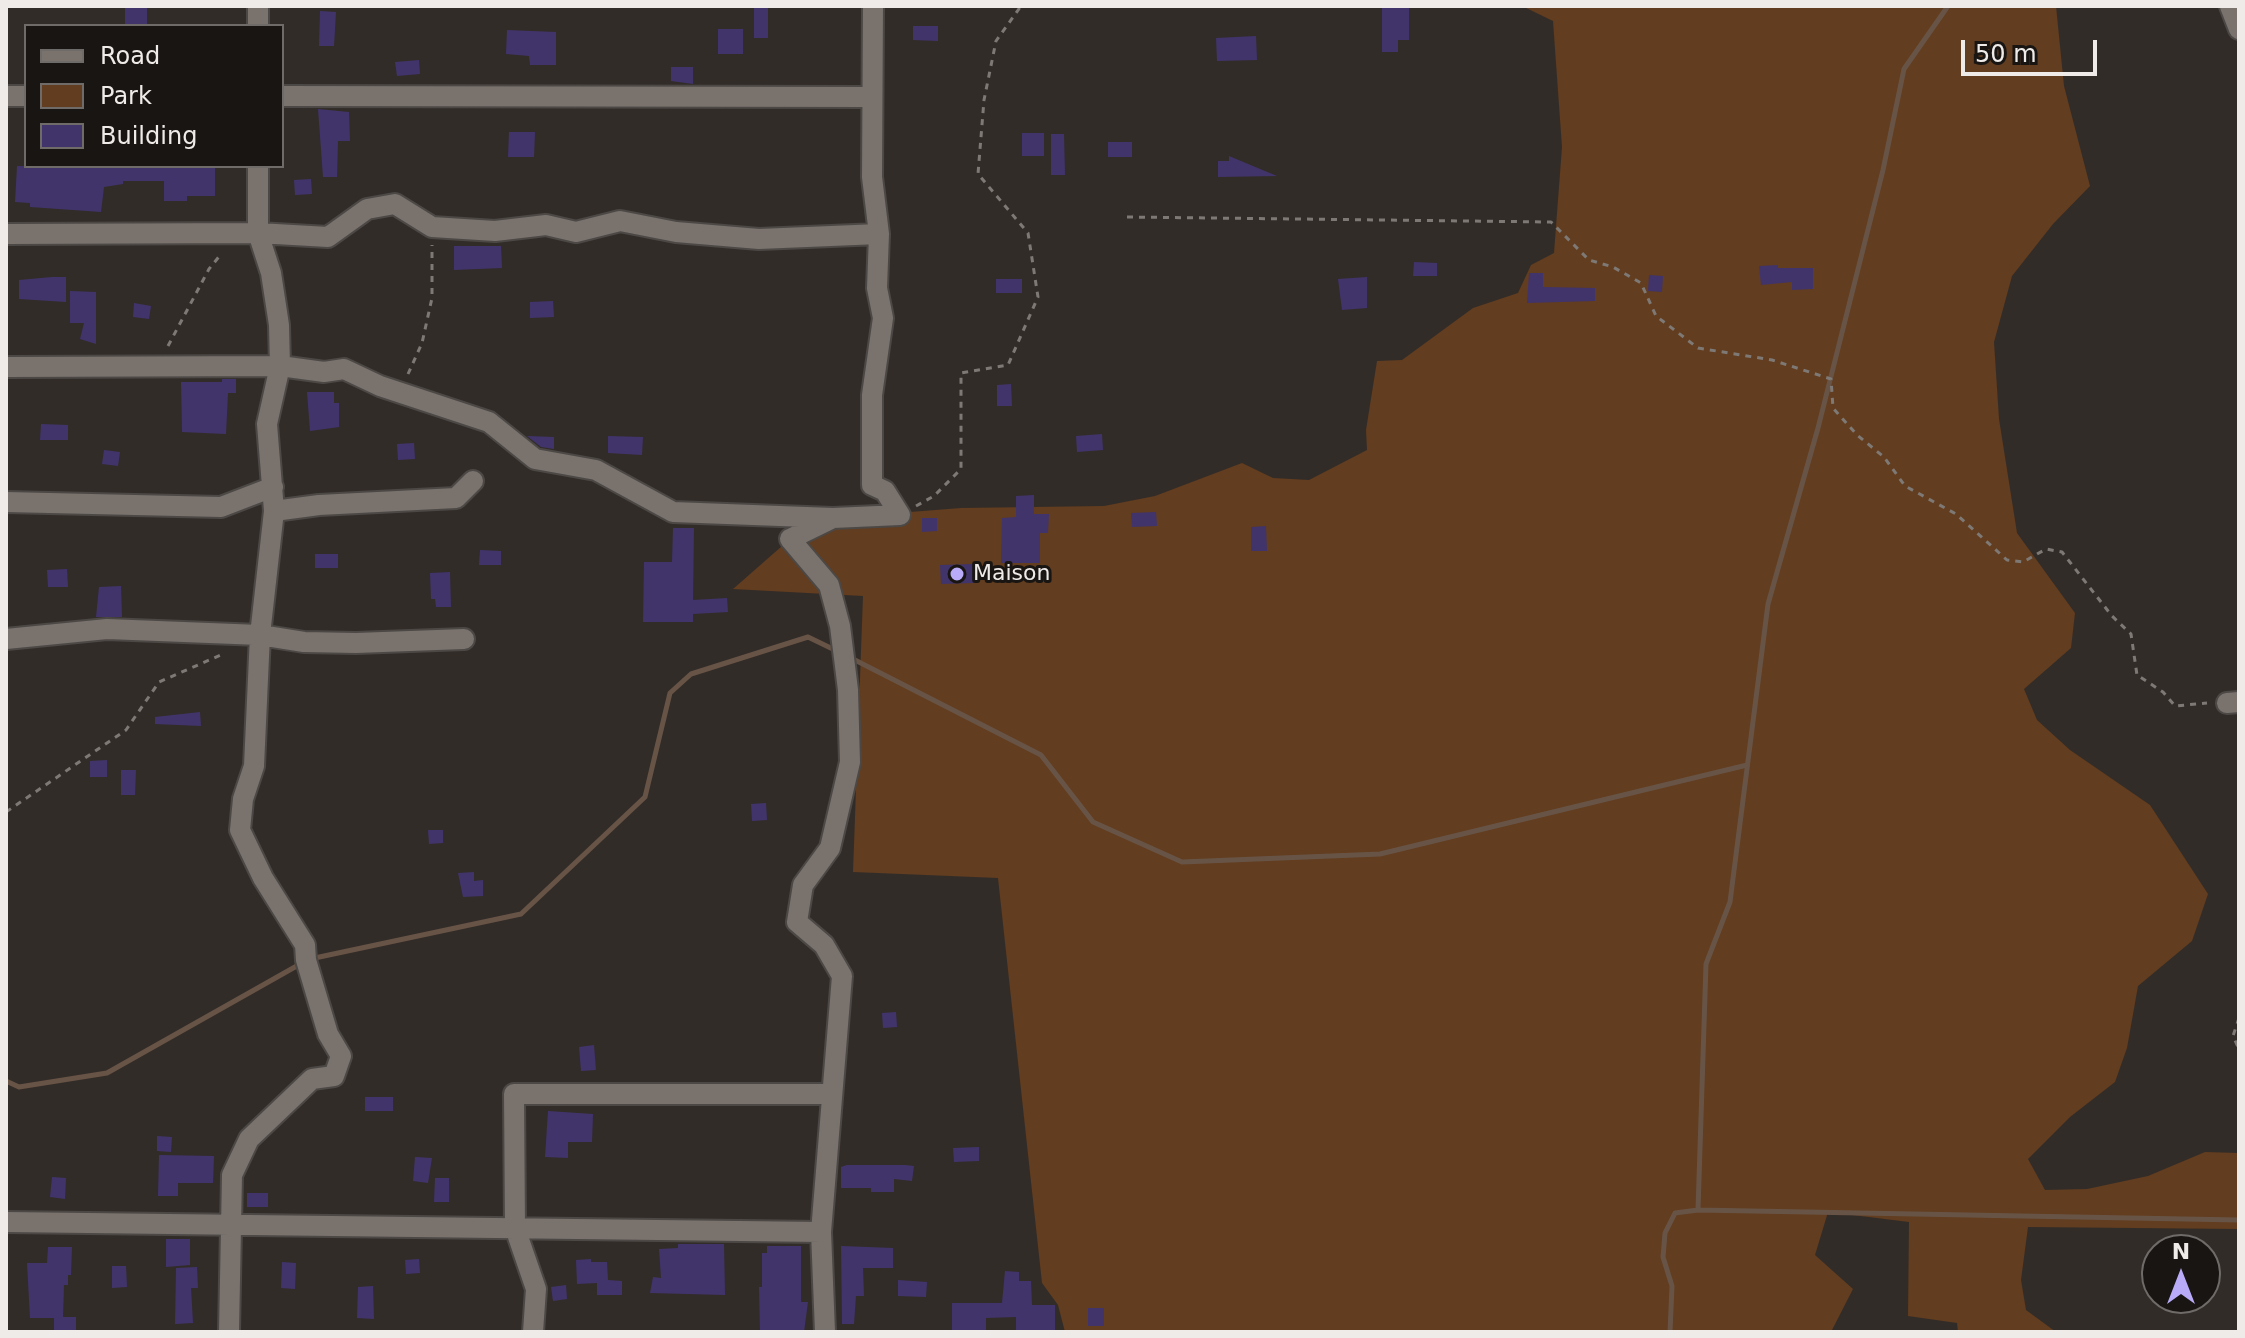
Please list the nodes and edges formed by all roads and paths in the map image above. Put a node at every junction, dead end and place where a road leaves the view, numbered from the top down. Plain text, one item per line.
1 (873, 6) edge
2 (1021, 6) edge
3 (2230, 6) edge
4 (2239, 29) edge
5 (284, 96) edge
6 (871, 97) junction
7 (258, 168) edge
8 (1127, 217) dead end
9 (432, 227) junction
10 (258, 233) junction
11 (6, 234) edge
12 (879, 234) junction
13 (227, 236) junction
14 (280, 366) junction
15 (6, 367) edge
16 (156, 367) junction
17 (400, 392) junction
18 (473, 481) dead end
19 (273, 487) junction
20 (6, 502) edge
21 (274, 511) junction
22 (900, 515) junction
23 (833, 518) junction
24 (260, 635) junction
25 (6, 639) edge
26 (464, 639) dead end
27 (230, 652) dead end
28 (2233, 702) edge
29 (6, 812) edge
30 (2239, 1018) edge
31 (2239, 1049) edge
32 (830, 1094) junction
33 (6, 1222) edge
34 (232, 1225) junction
35 (515, 1228) junction
36 (821, 1232) junction
37 (229, 1332) edge
38 (533, 1332) edge
39 (825, 1332) edge

1 - 6 street
2 - 22 path
3 - 4 street
5 - 6 street
6 - 12 street
7 - 10 street
8 - 28 path
9 - 10 street
9 - 12 street
9 - 17 path
10 - 13 street
10 - 14 street
11 - 13 street
12 - 22 street
13 - 16 path
14 - 16 street
14 - 17 street
14 - 19 street
15 - 16 street
17 - 23 street
18 - 21 street
19 - 20 street
19 - 21 street
21 - 24 street
22 - 23 street
23 - 32 street
24 - 25 street
24 - 26 street
24 - 34 street
27 - 29 path
30 - 31 path
32 - 35 street
32 - 36 street
33 - 34 street
34 - 35 street
34 - 37 street
35 - 36 street
35 - 38 street
36 - 39 street

